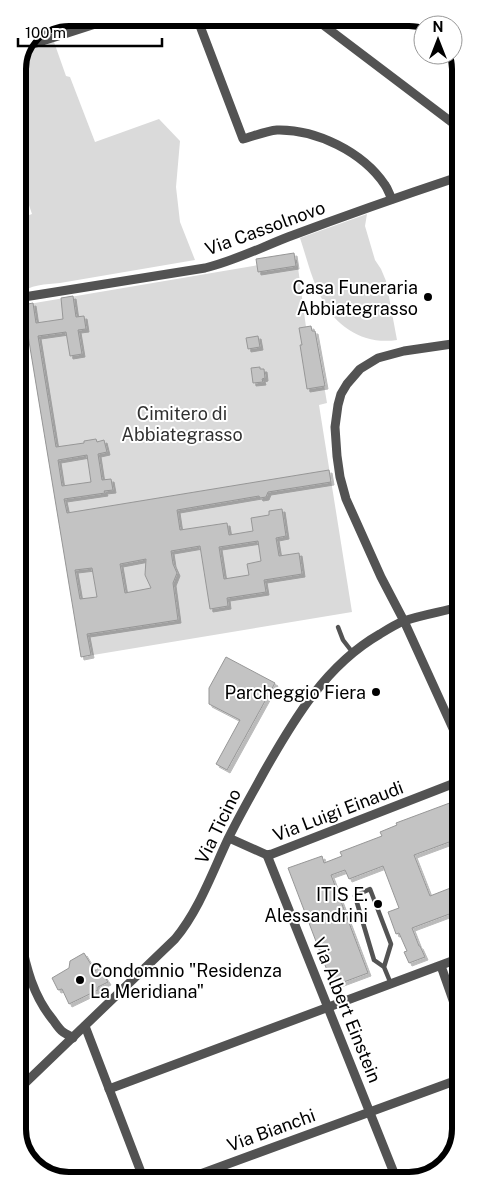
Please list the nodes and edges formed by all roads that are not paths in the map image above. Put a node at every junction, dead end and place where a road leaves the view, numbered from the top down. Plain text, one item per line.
1 (89, 26) edge
2 (200, 26) edge
3 (324, 26) edge
4 (35, 43) edge
5 (452, 123) edge
6 (452, 179) edge
7 (392, 199) junction
8 (26, 297) edge
9 (452, 344) edge
10 (452, 609) edge
11 (404, 621) junction
12 (338, 626) dead end
13 (352, 652) junction
14 (452, 726) edge
15 (452, 784) edge
16 (228, 838) junction
17 (267, 855) junction
18 (452, 962) edge
19 (442, 966) junction
20 (26, 967) edge
21 (384, 967) junction
22 (391, 984) junction
23 (452, 996) edge
24 (328, 1007) junction
25 (85, 1026) junction
26 (73, 1038) junction
27 (26, 1082) edge
28 (452, 1082) edge
29 (108, 1089) junction
30 (370, 1112) junction
31 (141, 1172) edge
32 (206, 1172) edge
33 (394, 1172) edge

1 - 4 street
2 - 7 street
3 - 5 street
6 - 7 street, Via Cassolnovo
7 - 8 street, Via Cassolnovo
9 - 11 street
10 - 11 street, Via Ticino
11 - 13 street, Via Ticino
11 - 14 street
12 - 13 lane
13 - 16 street, Via Ticino
15 - 17 street, Via Luigi Einaudi
16 - 17 street, Via Luigi Einaudi
16 - 25 street, Via Ticino
17 - 24 street, Via Albert Einstein
18 - 19 street
19 - 22 street
19 - 23 street
20 - 26 street
21 - 21 lane
21 - 22 lane
22 - 24 street
24 - 29 street
24 - 30 street, Via Albert Einstein
25 - 26 street, Via Ticino
25 - 29 street
26 - 27 street, Via Ticino
28 - 30 street, Via Bianchi
29 - 31 street
30 - 32 street, Via Bianchi
30 - 33 street, Via Albert Einstein

